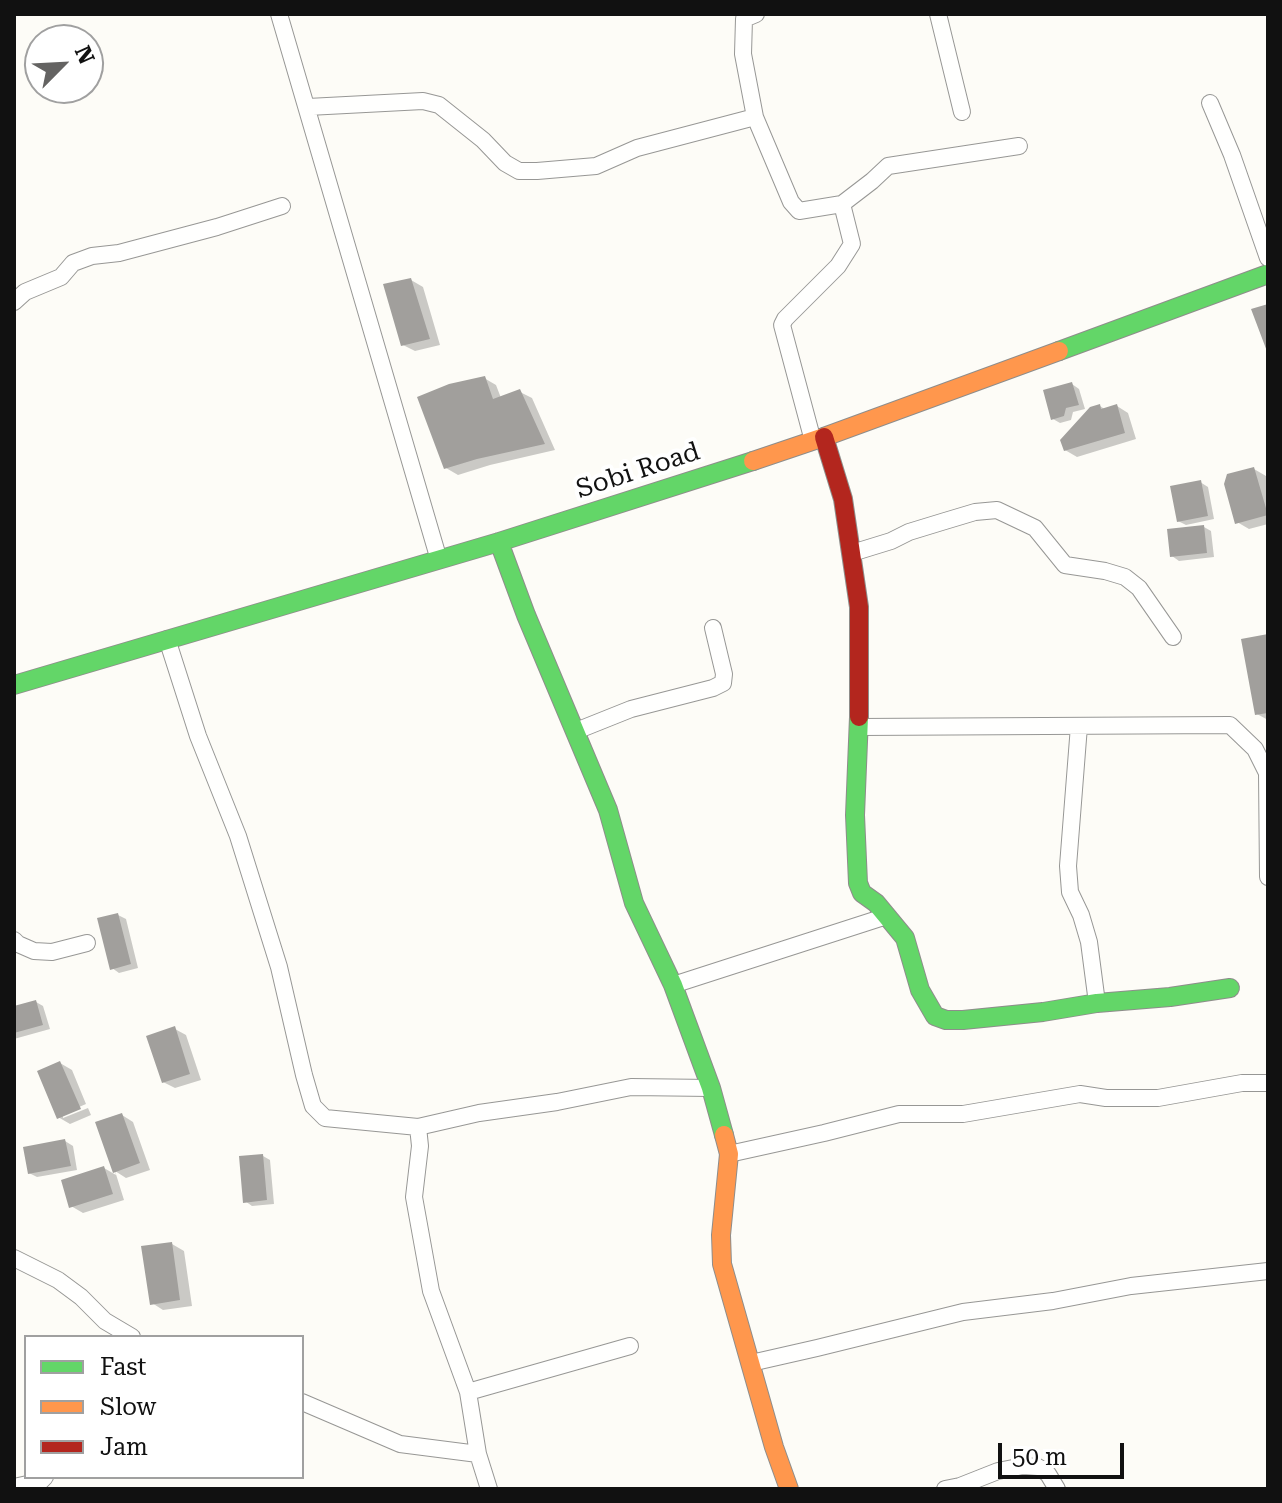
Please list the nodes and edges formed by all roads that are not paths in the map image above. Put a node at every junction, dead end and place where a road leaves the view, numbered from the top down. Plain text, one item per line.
1 (279, 14) edge
2 (756, 14) edge
3 (938, 14) edge
4 (1210, 103) dead end
5 (308, 107) junction
6 (962, 112) dead end
7 (755, 117) junction
8 (1019, 146) dead end
9 (842, 204) junction
10 (282, 206) dead end
11 (1268, 258) edge
12 (1268, 274) edge
13 (14, 302) edge
14 (818, 439) junction
15 (499, 542) junction
16 (852, 553) junction
17 (439, 560) junction
18 (713, 628) dead end
19 (1173, 637) dead end
20 (167, 639) junction
21 (14, 685) edge
22 (1079, 726) junction
23 (859, 727) junction
24 (576, 731) junction
25 (1268, 877) edge
26 (887, 916) junction
27 (14, 940) edge
28 (87, 943) dead end
29 (673, 985) junction
30 (1230, 988) dead end
31 (1097, 1003) junction
32 (1268, 1083) edge
33 (711, 1088) junction
34 (418, 1127) junction
35 (729, 1154) junction
36 (14, 1258) edge
37 (1268, 1271) edge
38 (129, 1335) edge
39 (630, 1346) dead end
40 (751, 1363) junction
41 (468, 1392) junction
42 (304, 1403) edge
43 (478, 1454) junction
44 (43, 1479) edge
45 (14, 1487) edge
46 (489, 1489) edge
47 (789, 1489) edge
48 (945, 1489) edge
49 (1057, 1489) edge

1 - 5 street
2 - 7 street
3 - 6 street
4 - 11 street
5 - 7 street
5 - 17 street
7 - 9 street
8 - 9 street
9 - 14 street
10 - 13 street
12 - 14 main road, Sobi Road
14 - 15 main road, Sobi Road
14 - 16 main road
15 - 17 main road, Sobi Road
15 - 24 main road
16 - 19 street
16 - 23 main road
17 - 20 main road, Sobi Road
18 - 24 street
20 - 21 main road, Sobi Road
20 - 34 street
22 - 23 street
22 - 25 street
22 - 31 street
23 - 26 main road
24 - 29 main road
26 - 29 street
26 - 31 main road
27 - 28 street
29 - 33 main road
30 - 31 main road
32 - 35 street
33 - 34 street
33 - 35 main road
34 - 41 street
35 - 40 main road
36 - 38 street
37 - 40 street
39 - 41 street
40 - 47 main road
41 - 43 street
42 - 43 street
43 - 46 street
44 - 45 street
48 - 49 street

